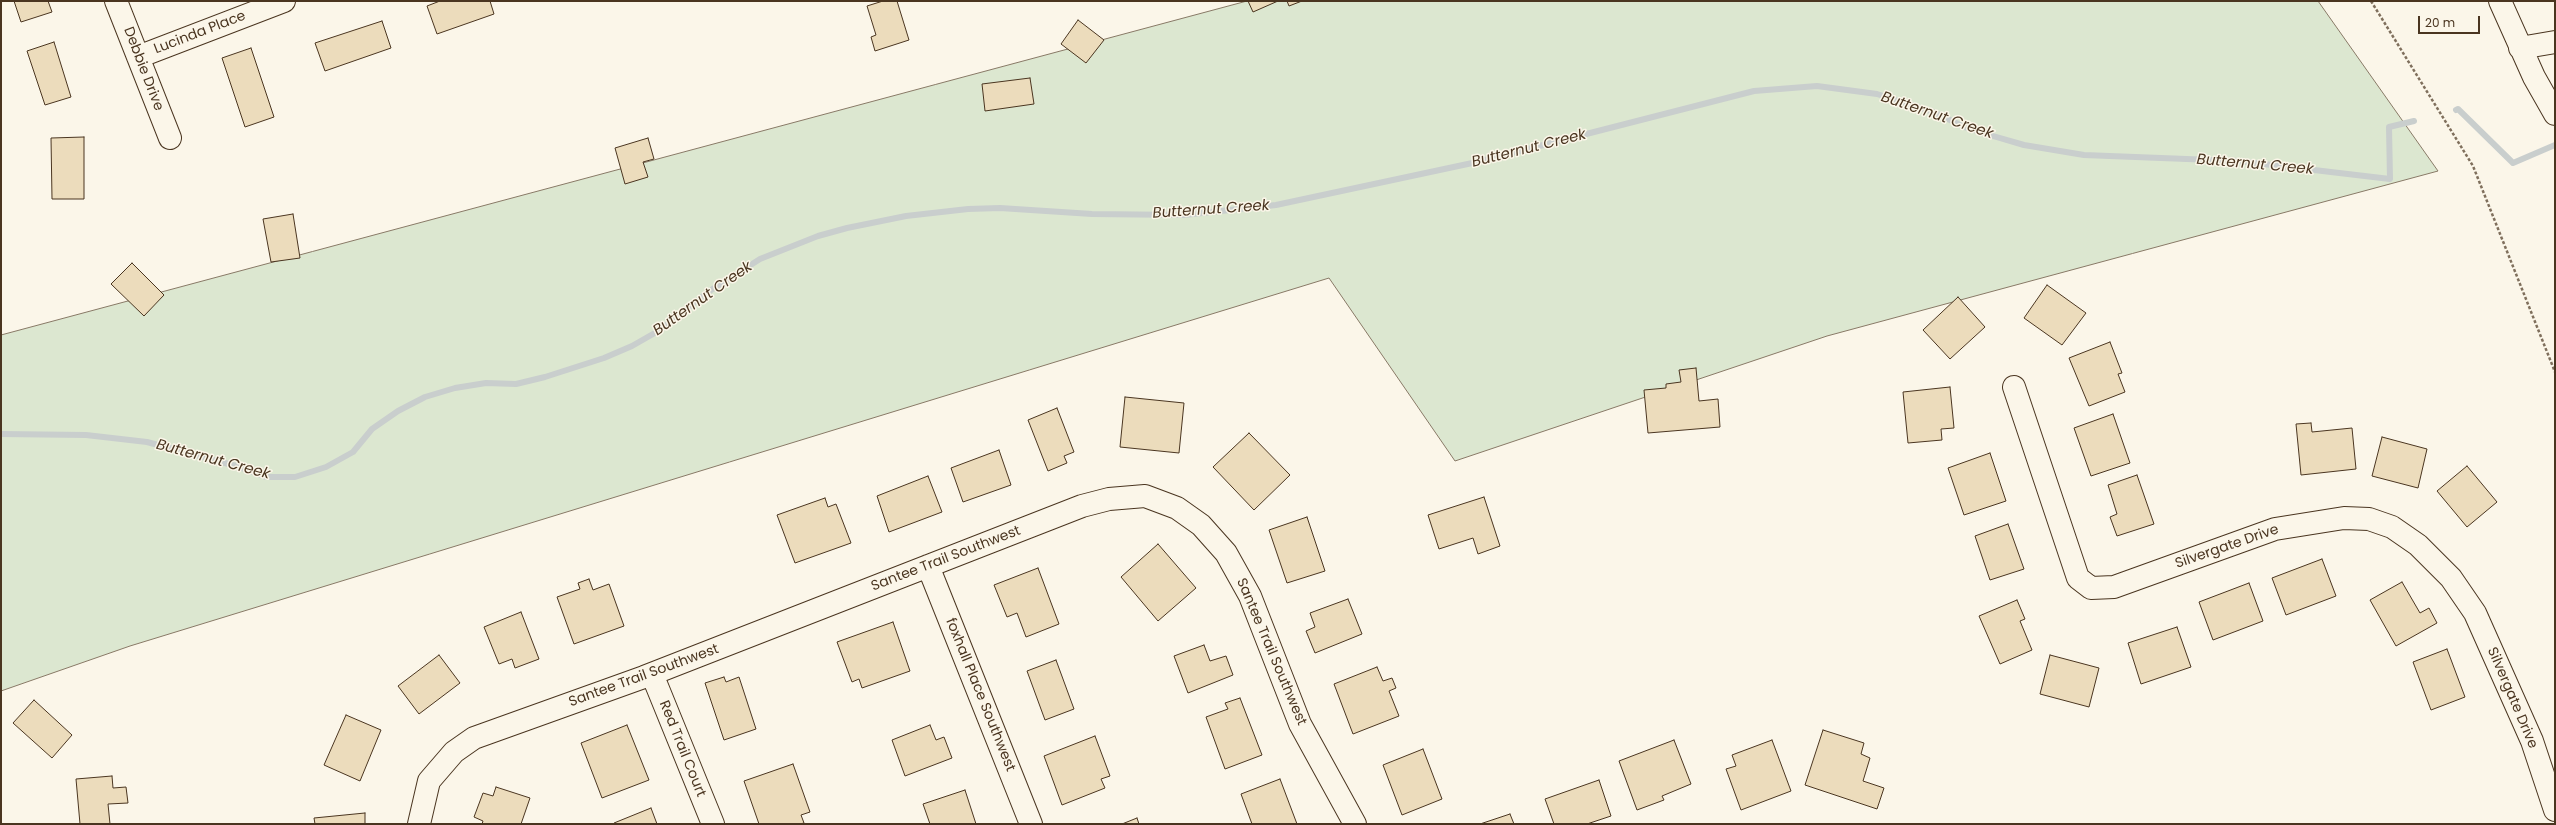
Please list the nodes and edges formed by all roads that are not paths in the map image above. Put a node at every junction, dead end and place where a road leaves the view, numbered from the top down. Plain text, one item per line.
1 (116, 1) edge
2 (284, 1) edge
3 (2500, 1) edge
4 (2555, 42) edge
5 (2520, 48) junction
6 (138, 57) junction
7 (2553, 108) edge
8 (170, 138) dead end
9 (2014, 388) dead end
10 (928, 566) junction
11 (652, 674) junction
12 (2555, 810) edge
13 (419, 824) edge
14 (713, 824) edge
15 (1031, 824) edge
16 (1355, 824) edge

1 - 6 street, Debbie Drive
2 - 6 street, Lucinda Place
3 - 5 street
4 - 5 street
5 - 7 street
6 - 8 street, Debbie Drive
9 - 12 street, Silvergate Drive
10 - 11 street, Santee Trail Southwest
10 - 15 street, foxhall Place Southwest
10 - 16 street, Santee Trail Southwest
11 - 13 street, Santee Trail Southwest
11 - 14 street, Red Trail Court

